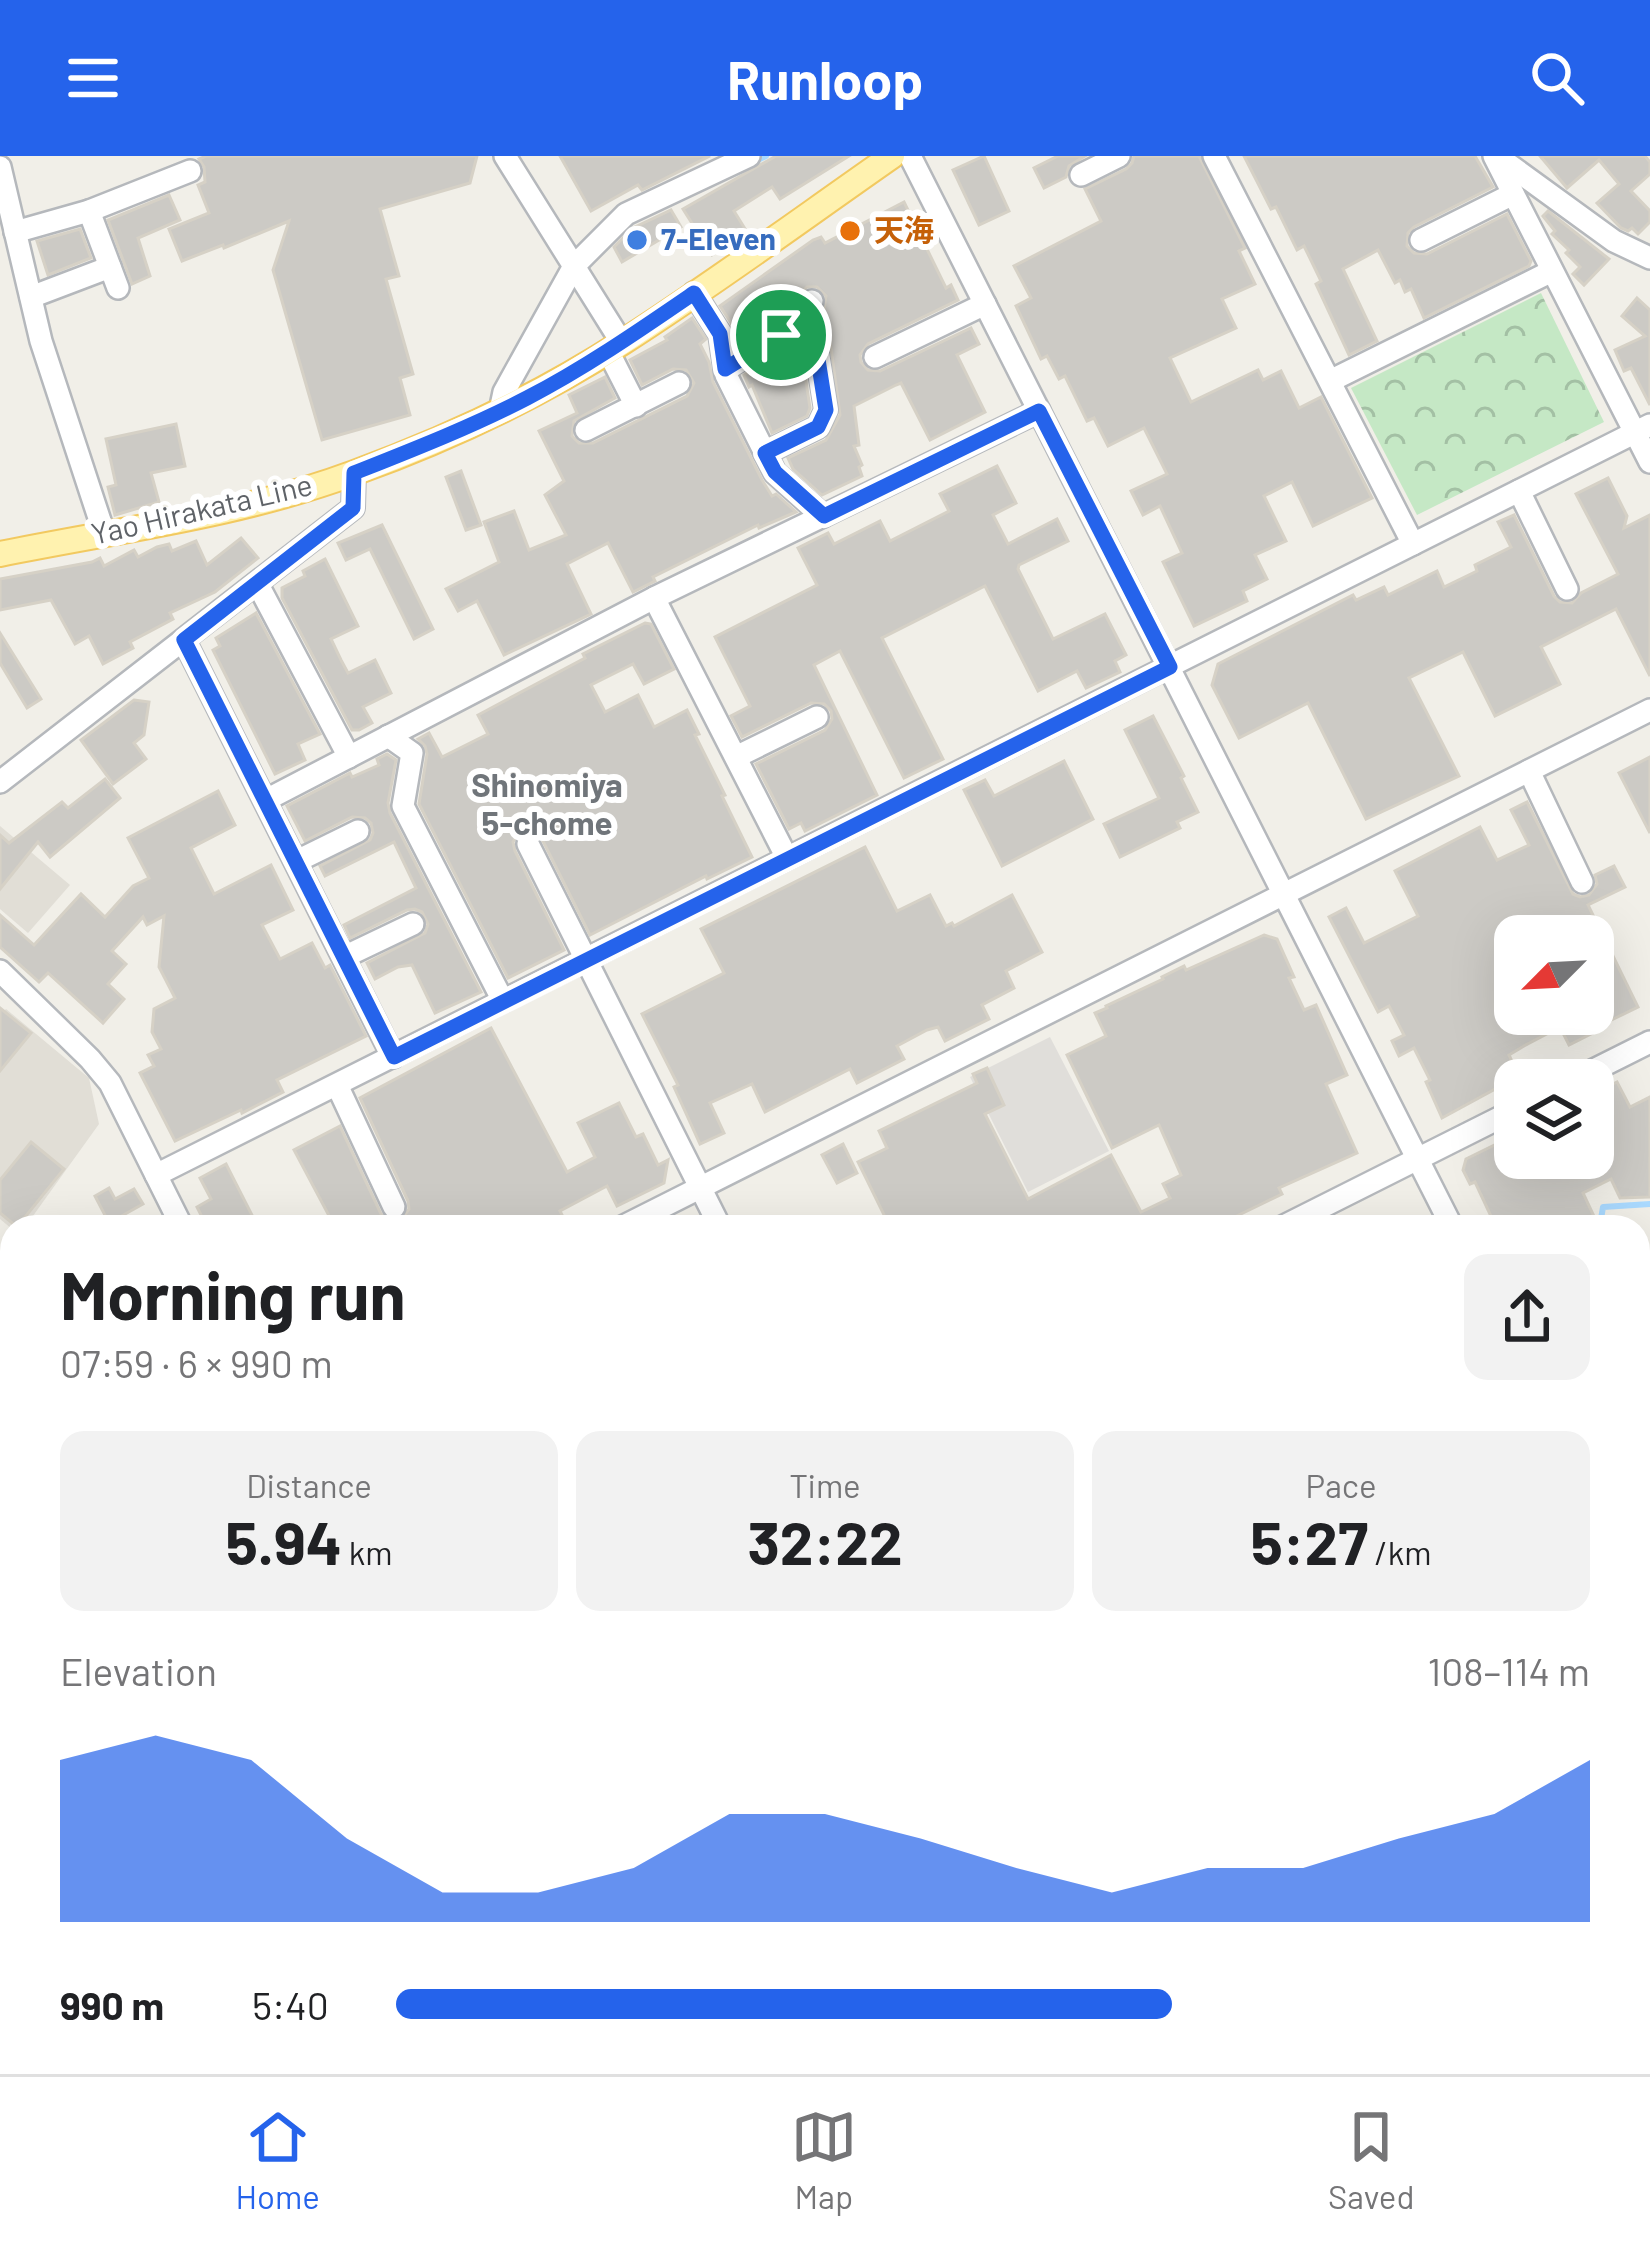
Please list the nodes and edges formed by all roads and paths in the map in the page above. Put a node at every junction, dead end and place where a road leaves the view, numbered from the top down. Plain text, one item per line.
1 (505, 156) edge
2 (892, 156) edge
3 (910, 156) edge
4 (1119, 156) edge
5 (1214, 156) edge
6 (1495, 156) edge
7 (736, 159) edge
8 (0, 167) edge
9 (190, 171) dead end
10 (1081, 175) dead end
11 (1513, 194) junction
12 (89, 211) junction
13 (15, 232) junction
14 (1421, 240) dead end
15 (1650, 258) edge
16 (574, 266) junction
17 (1552, 272) junction
18 (694, 293) junction
19 (31, 297) junction
20 (812, 302) dead end
21 (985, 304) junction
22 (805, 326) junction
23 (615, 347) junction
24 (875, 357) dead end
25 (725, 369) junction
26 (1330, 381) junction
27 (680, 383) dead end
28 (636, 406) junction
29 (500, 411) junction
30 (1039, 411) junction
31 (1642, 429) edge
32 (586, 430) dead end
33 (765, 453) junction
34 (1650, 462) edge
35 (354, 473) junction
36 (1519, 490) junction
37 (824, 516) junction
38 (104, 533) junction
39 (1413, 544) junction
40 (0, 554) edge
41 (257, 583) junction
42 (1567, 589) dead end
43 (654, 598) junction
44 (184, 640) junction
45 (1170, 667) junction
46 (1650, 710) edge
47 (818, 717) dead end
48 (388, 736) junction
49 (349, 757) junction
50 (736, 758) junction
51 (1529, 771) junction
52 (0, 782) edge
53 (266, 800) junction
54 (358, 832) dead end
55 (528, 844) dead end
56 (787, 858) junction
57 (296, 861) junction
58 (1582, 882) dead end
59 (1285, 895) junction
60 (413, 924) dead end
61 (344, 957) junction
62 (585, 960) junction
63 (0, 971) edge
64 (503, 1001) junction
65 (1650, 1042) edge
66 (394, 1057) junction
67 (1614, 1060) edge
68 (337, 1085) junction
69 (1494, 1120) edge
70 (1418, 1158) junction
71 (156, 1175) junction
72 (700, 1187) junction
73 (394, 1208) dead end
74 (176, 1215) edge
75 (645, 1215) edge
76 (714, 1215) edge
77 (1306, 1215) edge
78 (1446, 1215) edge

1 - 16 street
2 - 18 main road, Yao Hirakata Line
3 - 21 street
4 - 10 street
5 - 26 street
6 - 11 street
6 - 15 street
7 - 16 street
8 - 13 street
9 - 12 street
11 - 14 street
11 - 17 street
12 - 13 street
12 - 19 street
13 - 19 street
16 - 23 street
16 - 29 street
17 - 26 street
17 - 31 street
18 - 23 main road, Yao Hirakata Line
18 - 25 street
19 - 38 street
20 - 22 street
21 - 24 street
21 - 30 street
22 - 25 street
22 - 33 street
23 - 28 street
23 - 29 main road, Yao Hirakata Line
25 - 33 street
26 - 39 street
27 - 28 street
28 - 32 street
29 - 35 main road, Yao Hirakata Line
30 - 37 street
30 - 45 street
31 - 34 street
31 - 36 street
33 - 37 street
35 - 38 main road, Yao Hirakata Line
35 - 41 street
36 - 39 street
36 - 42 street
37 - 43 street
38 - 40 main road, Yao Hirakata Line
39 - 45 street
41 - 44 street
41 - 49 street
43 - 48 street
43 - 50 street
44 - 52 street
44 - 53 street
45 - 56 street
45 - 59 street
46 - 51 street
47 - 50 street
48 - 49 street
48 - 64 street
49 - 53 street
50 - 56 street
51 - 58 street
51 - 59 street
53 - 57 street
54 - 57 street
55 - 62 street
56 - 62 street
57 - 61 street
59 - 70 street
59 - 72 street
60 - 61 street
61 - 66 street
62 - 64 street
62 - 72 street
63 - 71 street
64 - 66 street
65 - 67 street
66 - 68 street
68 - 71 street
68 - 73 street
69 - 70 street
70 - 77 street
70 - 78 street
71 - 74 street
72 - 75 street
72 - 76 street

